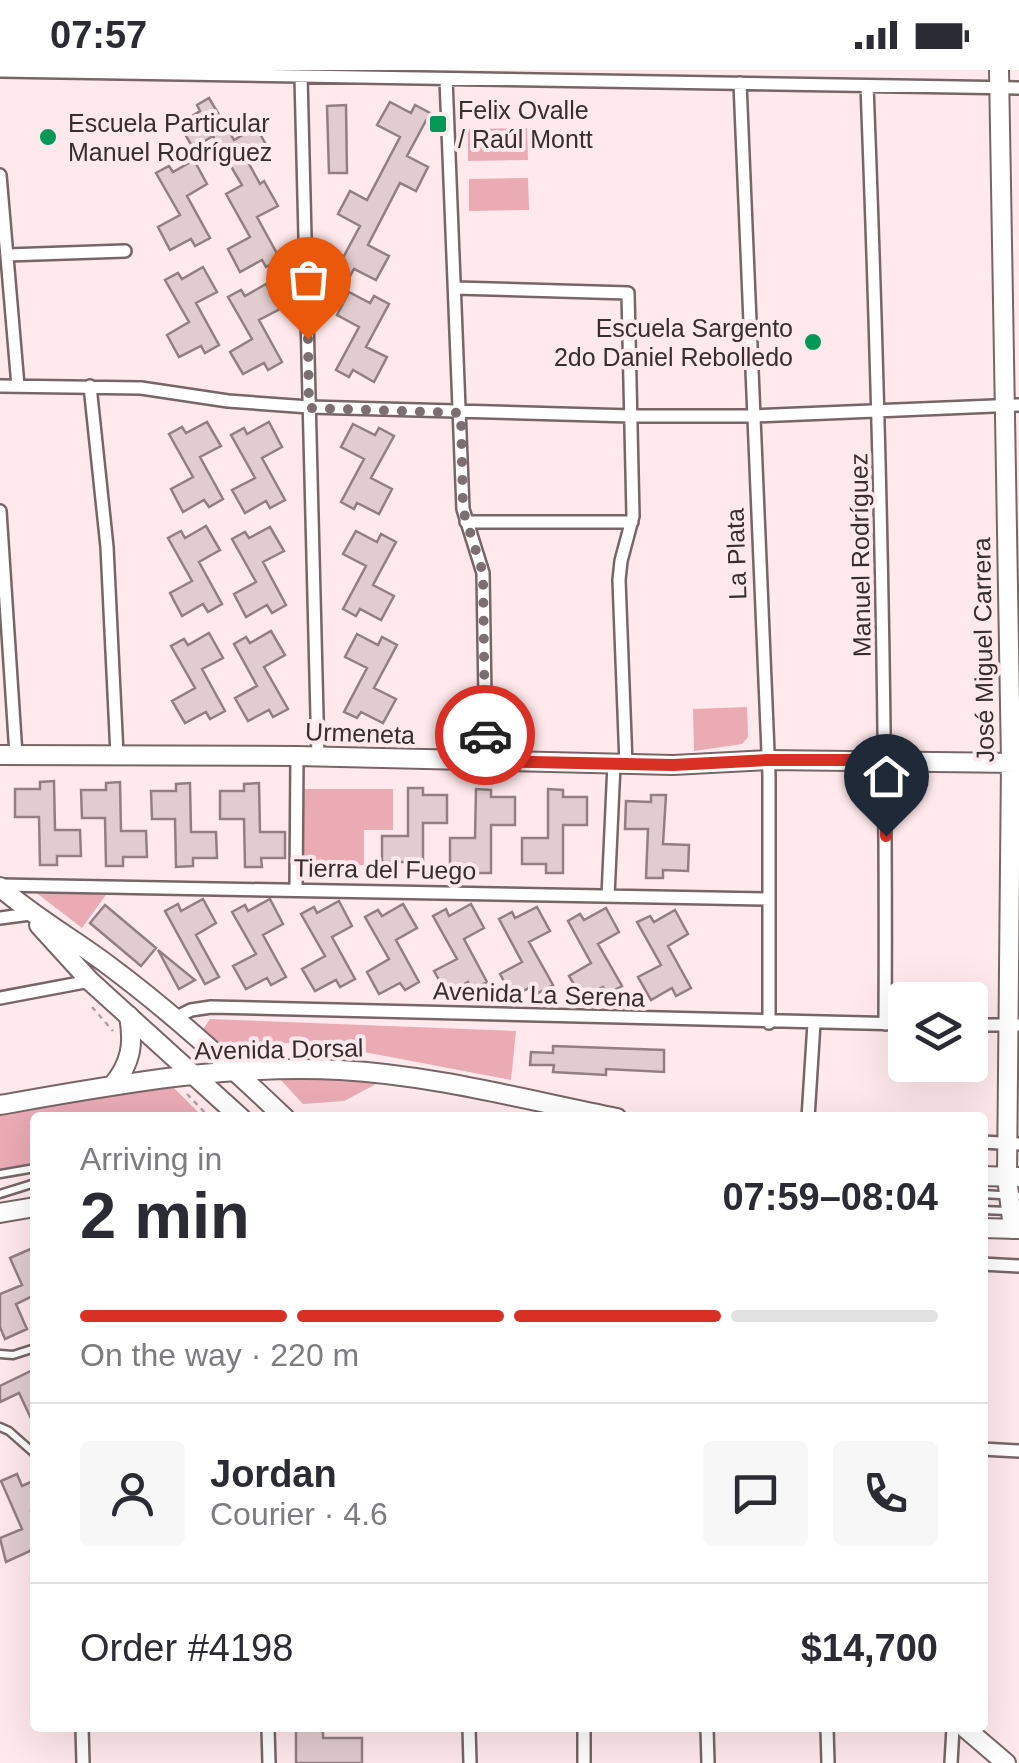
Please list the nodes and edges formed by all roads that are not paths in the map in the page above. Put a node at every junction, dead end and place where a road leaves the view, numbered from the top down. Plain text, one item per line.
1 (766, 70) edge
2 (0, 71) edge
3 (34, 71) edge
4 (151, 72) edge
5 (269, 73) edge
6 (384, 74) edge
7 (504, 75) edge
8 (620, 76) edge
9 (301, 77) junction
10 (446, 79) junction
11 (999, 79) edge
12 (740, 84) junction
13 (766, 84) junction
14 (867, 86) junction
15 (1019, 88) edge
16 (0, 175) edge
17 (125, 250) dead end
18 (6, 255) junction
19 (455, 288) junction
20 (0, 386) edge
21 (18, 386) junction
22 (90, 386) junction
23 (1012, 405) edge
24 (309, 408) junction
25 (879, 411) junction
26 (461, 413) junction
27 (631, 416) junction
28 (753, 416) junction
29 (0, 511) edge
30 (1013, 512) edge
31 (466, 522) junction
32 (632, 522) junction
33 (8, 755) edge
34 (117, 756) junction
35 (297, 756) junction
36 (318, 756) junction
37 (768, 760) junction
38 (886, 760) junction
39 (486, 761) junction
40 (1015, 762) edge
41 (620, 764) junction
42 (0, 886) edge
43 (296, 890) junction
44 (608, 896) junction
45 (769, 899) junction
46 (30, 914) junction
47 (0, 918) edge
48 (90, 981) junction
49 (0, 998) edge
50 (128, 1016) junction
51 (175, 1018) junction
52 (769, 1022) junction
53 (814, 1023) junction
54 (884, 1024) junction
55 (888, 1024) edge
56 (988, 1025) edge
57 (1014, 1025) edge
58 (235, 1071) junction
59 (193, 1074) junction
60 (113, 1085) junction
61 (0, 1105) edge
62 (234, 1112) edge
63 (279, 1112) edge
64 (586, 1112) edge
65 (808, 1112) edge
66 (988, 1142) edge
67 (1013, 1144) edge
68 (30, 1169) edge
69 (0, 1174) edge
70 (988, 1181) edge
71 (30, 1184) edge
72 (0, 1194) edge
73 (988, 1196) edge
74 (1014, 1203) edge
75 (30, 1208) edge
76 (988, 1209) edge
77 (0, 1213) edge
78 (988, 1223) edge
79 (988, 1264) edge
80 (1019, 1266) edge
81 (30, 1349) edge
82 (0, 1354) edge
83 (0, 1427) edge
84 (988, 1449) edge
85 (30, 1450) edge
86 (1019, 1450) edge
87 (82, 1732) edge
88 (268, 1732) edge
89 (469, 1732) edge
90 (584, 1732) edge
91 (707, 1732) edge
92 (828, 1732) edge
93 (953, 1732) edge
94 (970, 1732) edge
95 (83, 1763) edge
96 (269, 1763) edge
97 (470, 1763) edge
98 (584, 1763) edge
99 (708, 1763) edge
100 (828, 1763) edge
101 (951, 1763) edge
102 (1006, 1763) edge

1 - 13 street
2 - 3 street
3 - 4 street
4 - 5 street
5 - 9 street
6 - 9 street
6 - 10 street
7 - 8 street
7 - 10 street
8 - 12 street
9 - 24 street
10 - 19 street
11 - 14 street
11 - 15 street
11 - 23 street, José Miguel Carrera
12 - 13 street
12 - 28 street, La Plata
13 - 14 street
14 - 25 street, Manuel Rodríguez
16 - 18 street
17 - 18 street
18 - 21 street
19 - 26 street
19 - 27 street
20 - 21 street
21 - 22 street
22 - 24 street
22 - 34 street
23 - 25 street
23 - 30 street, José Miguel Carrera
24 - 26 street
24 - 36 street
25 - 28 street
25 - 38 street, Manuel Rodríguez
26 - 27 street
26 - 31 street
27 - 28 street
27 - 32 street
28 - 37 street, La Plata
29 - 33 street
30 - 40 street, José Miguel Carrera
31 - 32 street
31 - 39 street
32 - 41 street
33 - 34 street, Urmeneta
34 - 35 street, Urmeneta
35 - 36 street, Urmeneta
35 - 43 street
36 - 39 street, Urmeneta
37 - 38 street, Urmeneta
37 - 41 street, Urmeneta
37 - 45 street, La Plata
38 - 40 street, Urmeneta
38 - 54 street, Manuel Rodríguez
39 - 41 street, Urmeneta
40 - 57 street, José Miguel Carrera
41 - 44 street
42 - 43 street, Tierra del Fuego
42 - 46 street
43 - 44 street, Tierra del Fuego
44 - 45 street, Tierra del Fuego
45 - 52 street, La Plata
46 - 47 street
46 - 48 street
46 - 51 street
48 - 49 street
48 - 50 street
50 - 59 street
50 - 60 street
51 - 52 street, Avenida La Serena
51 - 58 street
52 - 53 street, Avenida La Serena
53 - 54 street, Avenida La Serena
53 - 65 street
54 - 55 street, Avenida La Serena
56 - 57 street
57 - 67 street, José Miguel Carrera
58 - 59 street, Avenida Dorsal
58 - 63 street
58 - 64 street, Avenida Dorsal
59 - 60 street, Avenida Dorsal
59 - 62 street
60 - 61 street, Avenida Dorsal
66 - 67 street
67 - 74 street, José Miguel Carrera
68 - 69 lane
70 - 74 street
71 - 72 lane
73 - 74 lane
74 - 76 lane
74 - 78 street
75 - 77 street
79 - 80 street
81 - 82 lane
83 - 85 lane
84 - 86 street
87 - 95 street
88 - 96 street
89 - 97 street
90 - 98 street
91 - 99 street
92 - 100 street
93 - 101 street
94 - 102 street

